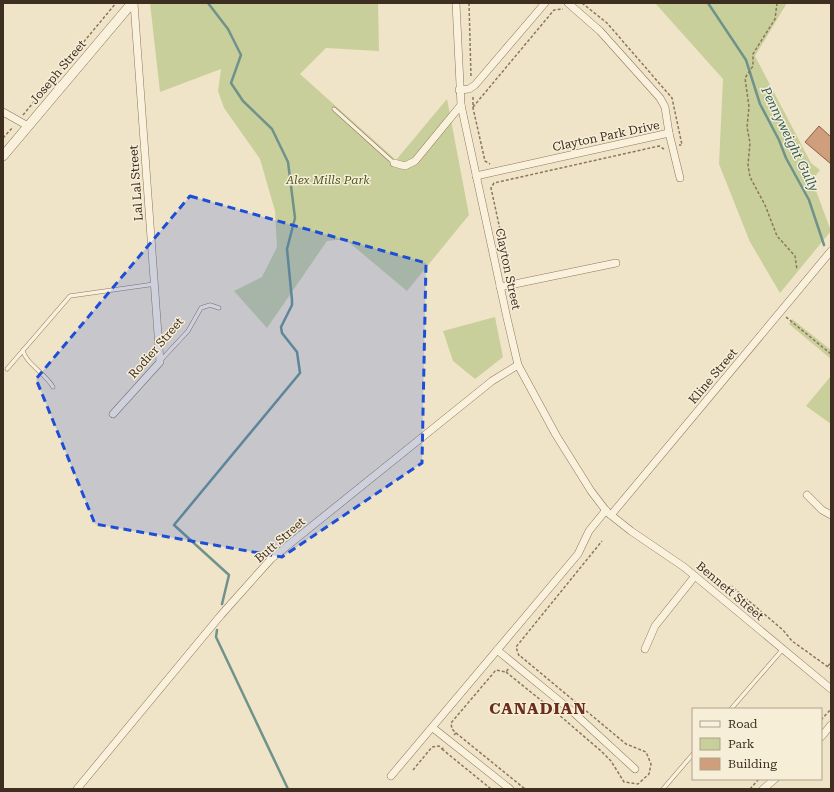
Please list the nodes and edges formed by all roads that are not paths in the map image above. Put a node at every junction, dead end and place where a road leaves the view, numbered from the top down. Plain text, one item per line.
1 (133, 3) edge
2 (456, 3) edge
3 (545, 3) edge
4 (568, 3) edge
5 (459, 90) junction
6 (461, 105) junction
7 (334, 109) dead end
8 (3, 112) edge
9 (28, 126) junction
10 (669, 133) junction
11 (3, 156) edge
12 (394, 163) joint
13 (476, 176) junction
14 (680, 178) dead end
15 (831, 251) edge
16 (616, 263) dead end
17 (154, 284) junction
18 (500, 287) junction
19 (219, 308) dead end
20 (23, 350) junction
21 (160, 362) junction
22 (518, 365) junction
23 (7, 369) dead end
24 (53, 386) dead end
25 (113, 414) dead end
26 (807, 495) dead end
27 (608, 513) junction
28 (831, 515) edge
29 (695, 576) junction
30 (645, 649) dead end
31 (783, 649) junction
32 (497, 650) junction
33 (829, 684) edge
34 (733, 708) edge
35 (831, 726) edge
36 (433, 728) junction
37 (822, 736) edge
38 (692, 755) edge
39 (635, 769) dead end
40 (392, 776) dead end
41 (774, 780) edge
42 (77, 789) edge
43 (510, 789) edge
44 (663, 789) edge
45 (763, 789) edge

1 - 9 street, Joseph Street
1 - 17 street, Lal Lal Street
2 - 5 street, Clayton Street
3 - 5 street
4 - 10 street, Clayton Park Drive
5 - 6 street, Clayton Street
6 - 12 street
6 - 13 street, Clayton Street
7 - 12 lane
8 - 9 street
9 - 11 street, Joseph Street
10 - 13 street, Clayton Park Drive
10 - 14 street
13 - 18 street, Clayton Street
15 - 27 street, Kline Street
16 - 18 street
17 - 20 lane
17 - 21 street, Lal Lal Street
18 - 22 street, Clayton Street
19 - 21 lane, Rodier Street
20 - 23 lane
20 - 24 lane
21 - 25 street, Rodier Street
22 - 27 street, Clayton Street
22 - 42 street, Butt Street
26 - 28 street
27 - 29 street, Bennett Street
27 - 32 street, Kline Street
29 - 30 street
29 - 31 street, Bennett Street
31 - 33 street, Bennett Street
31 - 34 lane
32 - 36 street, Kline Street
32 - 39 street
35 - 37 street
36 - 40 street, Kline Street
36 - 43 street
38 - 44 lane
41 - 45 street

